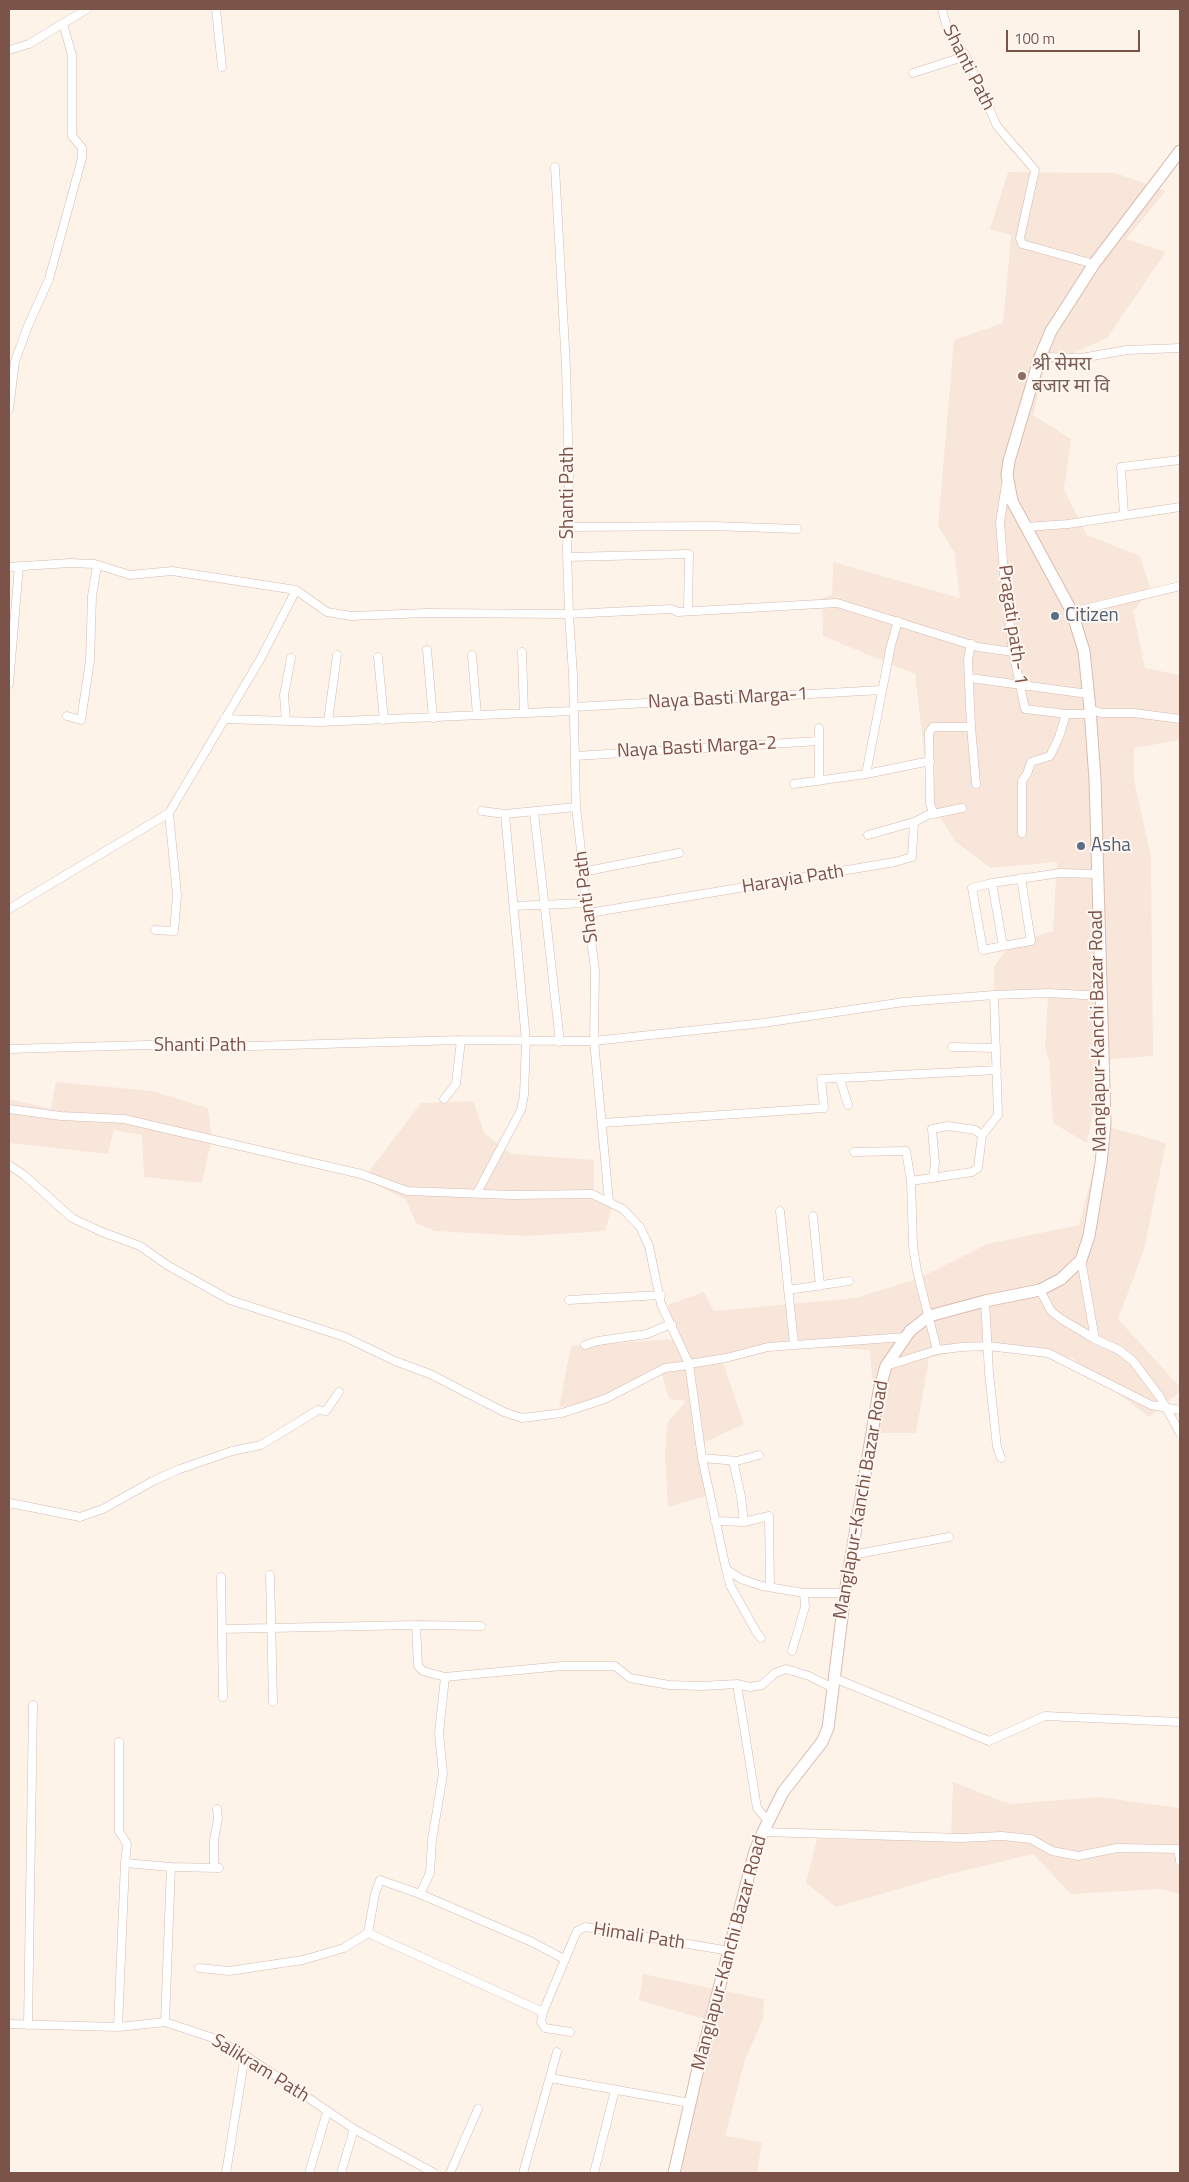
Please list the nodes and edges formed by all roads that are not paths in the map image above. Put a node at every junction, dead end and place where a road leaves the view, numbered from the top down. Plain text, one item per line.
1 (87, 9) edge
2 (216, 9) edge
3 (942, 9) edge
4 (63, 24) junction
5 (9, 50) edge
6 (966, 56) junction
7 (222, 67) dead end
8 (912, 73) dead end
9 (1180, 151) edge
10 (555, 167) dead end
11 (1094, 264) junction
12 (1180, 348) edge
13 (1040, 357) junction
14 (9, 409) edge
15 (1180, 460) edge
16 (1008, 474) junction
17 (1180, 507) edge
18 (1124, 515) junction
19 (568, 527) junction
20 (1026, 527) junction
21 (796, 529) dead end
22 (568, 557) junction
23 (20, 566) junction
24 (97, 566) junction
25 (9, 567) edge
26 (1180, 586) edge
27 (296, 590) junction
28 (688, 611) junction
29 (1072, 612) junction
30 (569, 614) junction
31 (898, 621) junction
32 (971, 644) junction
33 (427, 650) dead end
34 (522, 652) dead end
35 (1013, 652) junction
36 (337, 655) dead end
37 (472, 655) dead end
38 (378, 657) dead end
39 (291, 658) dead end
40 (970, 678) junction
41 (9, 684) edge
42 (1019, 685) junction
43 (882, 690) junction
44 (1088, 694) junction
45 (573, 709) junction
46 (1090, 711) junction
47 (524, 713) junction
48 (1066, 714) junction
49 (477, 715) junction
50 (67, 716) dead end
51 (433, 718) junction
52 (224, 719) junction
53 (1180, 719) edge
54 (384, 720) junction
55 (286, 721) junction
56 (328, 721) junction
57 (971, 727) junction
58 (819, 728) dead end
59 (819, 741) junction
60 (575, 756) junction
61 (930, 761) junction
62 (866, 774) junction
63 (819, 781) junction
64 (794, 784) dead end
65 (976, 784) dead end
66 (576, 807) junction
67 (962, 808) dead end
68 (482, 811) dead end
69 (534, 812) junction
70 (169, 814) junction
71 (505, 814) junction
72 (934, 814) junction
73 (914, 822) junction
74 (1022, 833) dead end
75 (868, 835) dead end
76 (679, 853) dead end
77 (582, 872) junction
78 (1096, 874) junction
79 (1021, 878) junction
80 (992, 883) junction
81 (587, 903) junction
82 (545, 905) junction
83 (514, 906) junction
84 (9, 909) edge
85 (588, 913) junction
86 (155, 930) dead end
87 (1003, 946) junction
88 (994, 995) junction
89 (1101, 996) junction
90 (462, 1040) junction
91 (594, 1041) junction
92 (526, 1042) junction
93 (560, 1042) junction
94 (952, 1047) dead end
95 (996, 1048) junction
96 (9, 1049) edge
97 (997, 1070) junction
98 (840, 1078) junction
99 (444, 1099) dead end
100 (848, 1105) dead end
101 (9, 1109) edge
102 (603, 1123) junction
103 (982, 1135) junction
104 (854, 1152) dead end
105 (9, 1165) edge
106 (933, 1178) junction
107 (911, 1181) junction
108 (477, 1193) junction
109 (609, 1202) junction
110 (780, 1210) dead end
111 (813, 1216) dead end
112 (1081, 1260) junction
113 (849, 1281) dead end
114 (820, 1286) junction
115 (788, 1290) junction
116 (1040, 1290) junction
117 (661, 1295) junction
118 (569, 1300) dead end
119 (985, 1301) junction
120 (929, 1316) junction
121 (672, 1325) junction
122 (905, 1337) junction
123 (1095, 1339) junction
124 (794, 1344) junction
125 (585, 1345) dead end
126 (988, 1346) junction
127 (937, 1350) junction
128 (689, 1364) junction
129 (886, 1366) junction
130 (339, 1392) dead end
131 (1167, 1409) junction
132 (1180, 1410) edge
133 (1180, 1433) edge
134 (759, 1455) dead end
135 (702, 1458) junction
136 (1001, 1458) dead end
137 (733, 1461) junction
138 (9, 1506) edge
139 (715, 1521) junction
140 (744, 1522) junction
141 (949, 1536) dead end
142 (852, 1555) junction
143 (726, 1569) junction
144 (270, 1575) dead end
145 (221, 1577) dead end
146 (770, 1587) junction
147 (804, 1593) junction
148 (845, 1593) junction
149 (416, 1624) junction
150 (481, 1626) dead end
151 (222, 1629) junction
152 (273, 1629) junction
153 (761, 1638) dead end
154 (792, 1651) dead end
155 (445, 1677) junction
156 (834, 1683) junction
157 (737, 1684) junction
158 (223, 1697) dead end
159 (273, 1702) dead end
160 (33, 1705) dead end
161 (1180, 1722) edge
162 (119, 1742) dead end
163 (217, 1809) dead end
164 (768, 1821) junction
165 (763, 1832) junction
166 (1179, 1849) edge
167 (1180, 1861) edge
168 (124, 1863) junction
169 (171, 1867) junction
170 (420, 1894) junction
171 (368, 1933) junction
172 (730, 1951) junction
173 (564, 1959) junction
174 (199, 1968) dead end
175 (543, 2012) junction
176 (164, 2022) junction
177 (9, 2024) edge
178 (28, 2025) junction
179 (118, 2027) junction
180 (570, 2032) dead end
181 (557, 2052) dead end
182 (245, 2055) junction
183 (550, 2078) junction
184 (615, 2090) junction
185 (690, 2103) junction
186 (478, 2109) dead end
187 (327, 2112) junction
188 (354, 2130) junction
189 (226, 2173) edge
190 (309, 2173) edge
191 (341, 2173) edge
192 (434, 2173) edge
193 (450, 2173) edge
194 (523, 2173) edge
195 (594, 2173) edge
196 (674, 2173) edge

1 - 4 street
2 - 7 street
3 - 6 street, Shanti Path
4 - 5 street
4 - 14 street
6 - 8 street
6 - 11 street, Shanti Path
9 - 11 street, Manglapur-Kanchi Bazar Road
10 - 19 street, Shanti Path
11 - 13 street, Manglapur-Kanchi Bazar Road
12 - 13 street
13 - 16 street, Manglapur-Kanchi Bazar Road
15 - 18 street
16 - 20 street, Manglapur-Kanchi Bazar Road
16 - 35 street, Pragati path- 1
17 - 18 street
18 - 20 street
19 - 21 street
19 - 22 street, Shanti Path
20 - 29 street, Manglapur-Kanchi Bazar Road
22 - 28 street
22 - 30 street, Shanti Path
23 - 24 street
23 - 25 street
23 - 41 street
24 - 27 street
24 - 50 street
26 - 29 street
27 - 30 street
27 - 52 street
28 - 30 street
28 - 31 street
29 - 44 street, Manglapur-Kanchi Bazar Road
30 - 45 street, Shanti Path
31 - 32 street
31 - 43 street
32 - 35 street
32 - 40 street
33 - 51 street
34 - 47 street
35 - 42 street, Pragati path- 1
36 - 56 street
37 - 49 street
38 - 54 street
39 - 55 street
40 - 42 street
40 - 57 street
42 - 44 street
42 - 48 street, Pragati path- 1
43 - 45 street, Naya Basti Marga-1
43 - 62 street
44 - 46 street, Manglapur-Kanchi Bazar Road
45 - 47 street, Naya Basti Marga-1
45 - 60 street, Shanti Path
46 - 48 street, Pragati path- 1
46 - 53 street, Pragati path- 1
46 - 78 street, Manglapur-Kanchi Bazar Road
47 - 49 street, Naya Basti Marga-1
48 - 74 street
49 - 51 street, Naya Basti Marga-1
51 - 54 street, Naya Basti Marga-1
52 - 55 street, Naya Basti Marga-1
52 - 70 street
54 - 56 street, Naya Basti Marga-1
55 - 56 street, Naya Basti Marga-1
57 - 61 street
57 - 65 street
58 - 59 street
59 - 60 street, Naya Basti Marga-2
59 - 63 street
60 - 66 street, Shanti Path
61 - 62 street
61 - 72 street
62 - 63 street
63 - 64 street
66 - 69 street
66 - 77 street, Shanti Path
67 - 72 street
68 - 71 street
69 - 71 street
69 - 82 street
70 - 84 street
70 - 86 street
71 - 83 street
72 - 73 street
73 - 75 street
73 - 85 street, Harayia Path
76 - 77 street
77 - 81 street, Shanti Path
78 - 79 street
78 - 89 street, Manglapur-Kanchi Bazar Road
79 - 80 street
79 - 87 street
80 - 87 street
80 - 87 street
81 - 82 street
81 - 85 street, Shanti Path
82 - 83 street
82 - 93 street
83 - 92 street
85 - 91 street, Shanti Path
88 - 89 street
88 - 91 street
88 - 95 street
89 - 112 street, Manglapur-Kanchi Bazar Road
90 - 92 street, Shanti Path
90 - 96 street, Shanti Path
90 - 99 street
91 - 93 street, Shanti Path
91 - 102 street
92 - 93 street, Shanti Path
92 - 108 street
94 - 95 street
95 - 97 street
97 - 98 street
97 - 103 street
98 - 100 street
98 - 102 street
101 - 108 street
102 - 109 street
103 - 106 street
103 - 106 street
104 - 107 street
105 - 128 street
106 - 107 street
107 - 120 street
108 - 109 street
109 - 117 street
110 - 115 street
111 - 114 street
112 - 116 street, Manglapur-Kanchi Bazar Road
112 - 123 street
113 - 114 street
114 - 115 street
115 - 124 street
116 - 119 street, Manglapur-Kanchi Bazar Road
116 - 123 street
117 - 118 street
117 - 121 street
119 - 120 street, Manglapur-Kanchi Bazar Road
119 - 126 street
120 - 122 street, Manglapur-Kanchi Bazar Road
120 - 127 street
121 - 125 street
121 - 128 street
122 - 124 street
122 - 129 street, Manglapur-Kanchi Bazar Road
123 - 131 street
124 - 128 street
126 - 127 street
126 - 131 street
126 - 136 street
127 - 129 street
128 - 135 street
129 - 142 street, Manglapur-Kanchi Bazar Road
130 - 138 street
131 - 132 street
131 - 133 street
134 - 137 street
135 - 137 street
135 - 139 street
137 - 140 street
139 - 140 street
139 - 143 street
140 - 146 street
141 - 142 street
142 - 148 street, Manglapur-Kanchi Bazar Road
143 - 146 street
143 - 153 street
144 - 152 street
145 - 151 street
146 - 147 street
147 - 148 street
147 - 154 street
148 - 156 street, Manglapur-Kanchi Bazar Road
149 - 150 street
149 - 152 street
149 - 155 street
151 - 152 street
151 - 158 street
152 - 159 street
155 - 157 street
155 - 170 street
156 - 157 street
156 - 161 street
156 - 164 street, Manglapur-Kanchi Bazar Road
157 - 164 street
160 - 178 street
162 - 168 street
163 - 169 street
164 - 165 street, Manglapur-Kanchi Bazar Road
165 - 166 street
165 - 172 street, Manglapur-Kanchi Bazar Road
166 - 167 street
168 - 169 street
168 - 179 street
169 - 176 street
170 - 171 street
170 - 173 street
171 - 174 street
171 - 175 street
172 - 173 street, Himali Path
172 - 185 street, Manglapur-Kanchi Bazar Road
173 - 175 street, Himali Path
175 - 180 street
176 - 179 street, Salikram Path
176 - 182 street, Salikram Path
177 - 178 street, Salikram Path
178 - 179 street, Salikram Path
181 - 183 street
182 - 187 street, Salikram Path
182 - 189 street
183 - 184 street
183 - 194 street
184 - 185 street
184 - 195 street
185 - 196 street, Manglapur-Kanchi Bazar Road
186 - 193 street
187 - 188 street, Salikram Path
187 - 190 street
188 - 191 street
188 - 192 street, Salikram Path

